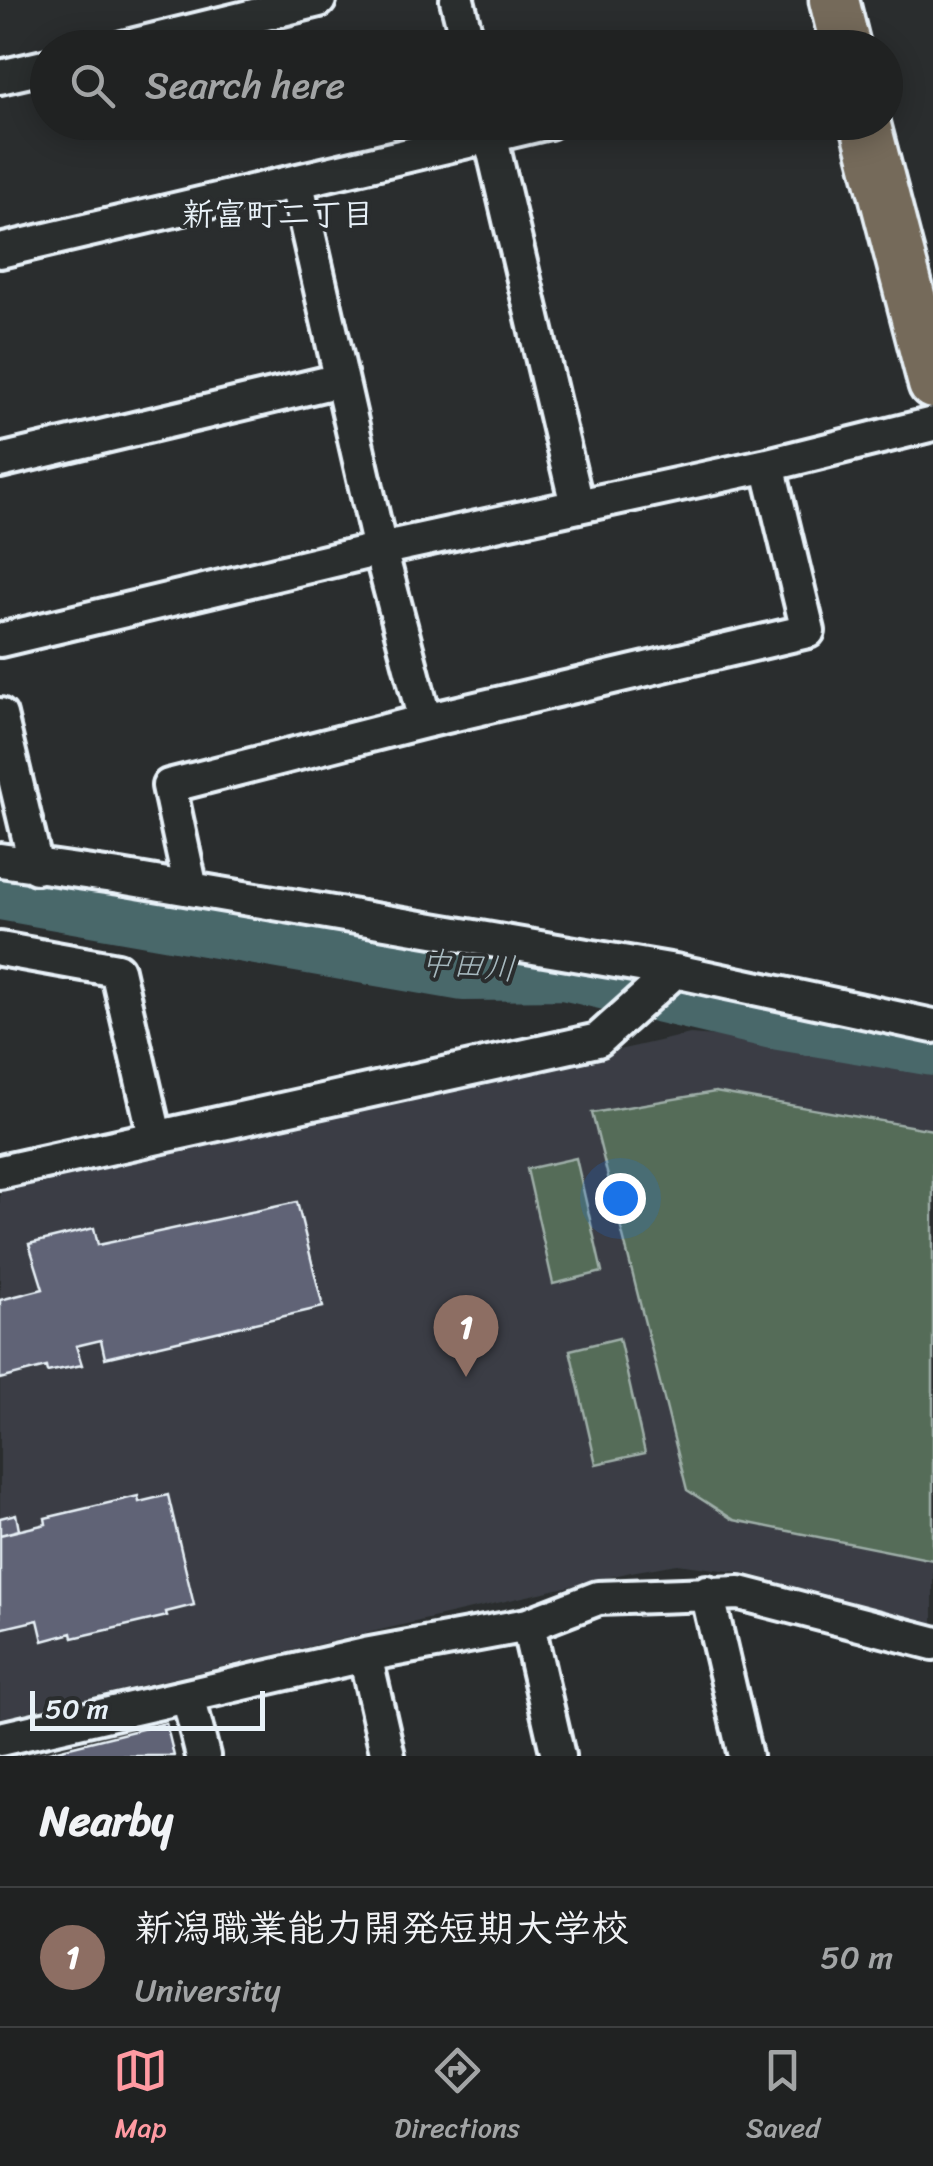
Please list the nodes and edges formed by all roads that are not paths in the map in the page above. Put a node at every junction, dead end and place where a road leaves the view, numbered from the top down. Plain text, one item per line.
1 (319, 0) edge
2 (457, 0) edge
3 (834, 0) edge
4 (196, 30) edge
5 (464, 30) edge
6 (842, 30) edge
7 (30, 70) edge
8 (0, 77) edge
9 (453, 140) edge
10 (490, 140) edge
11 (871, 140) edge
12 (297, 184) junction
13 (0, 251) edge
14 (340, 380) junction
15 (933, 384) edge
16 (933, 424) edge
17 (0, 461) edge
18 (768, 465) junction
19 (577, 505) junction
20 (380, 549) junction
21 (0, 640) edge
22 (0, 715) edge
23 (425, 721) junction
24 (0, 860) edge
25 (36, 867) junction
26 (192, 888) junction
27 (0, 949) edge
28 (675, 972) junction
29 (933, 1026) edge
30 (155, 1136) junction
31 (0, 1172) edge
32 (707, 1592) junction
33 (528, 1625) junction
34 (933, 1643) edge
35 (365, 1655) junction
36 (188, 1696) junction
37 (0, 1739) edge
38 (203, 1756) edge
39 (388, 1756) edge
40 (558, 1756) edge
41 (745, 1756) edge

1 - 4 street
2 - 5 street
3 - 6 highway
7 - 8 street
9 - 12 street
10 - 19 street
11 - 15 highway
12 - 13 street
12 - 14 street
14 - 17 street
14 - 20 street
16 - 18 street
18 - 19 street
18 - 23 street
19 - 20 street
20 - 21 street
20 - 23 street
22 - 25 street
23 - 26 street
24 - 25 street
25 - 26 street
26 - 28 street
27 - 30 street
28 - 29 street
28 - 30 street
30 - 31 street
32 - 33 street
32 - 34 street
32 - 41 street
33 - 35 street
33 - 40 street
35 - 36 street
35 - 39 street
36 - 37 street
36 - 38 street

